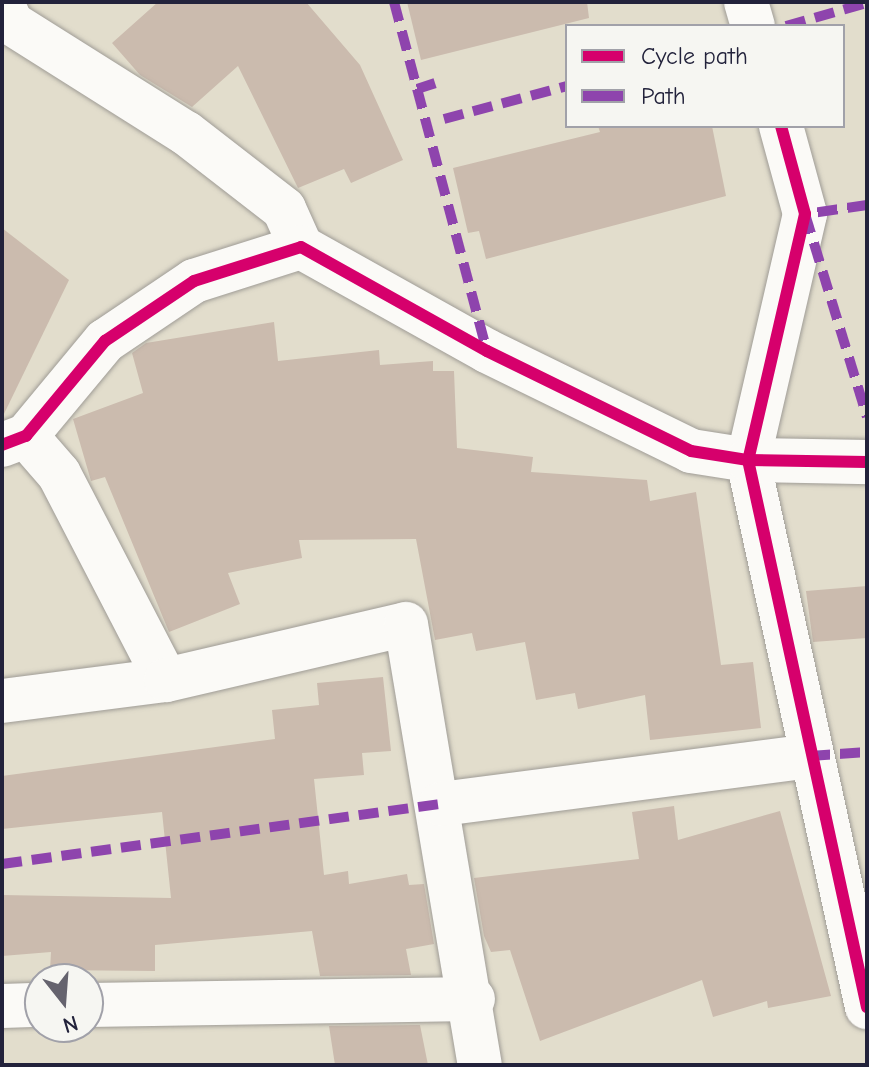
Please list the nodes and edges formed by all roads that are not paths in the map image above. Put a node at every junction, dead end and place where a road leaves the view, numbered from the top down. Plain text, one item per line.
1 (2, 2) edge
2 (746, 2) edge
3 (752, 24) edge
4 (782, 128) edge
5 (301, 247) junction
6 (14, 441) edge
7 (748, 460) junction
8 (867, 462) edge
9 (166, 680) junction
10 (2, 701) edge
11 (810, 756) junction
12 (441, 804) junction
13 (473, 999) junction
14 (24, 1005) edge
15 (104, 1005) edge
16 (2, 1006) edge
17 (867, 1007) edge
18 (480, 1065) edge

1 - 5 street
2 - 3 street
4 - 7 street
5 - 6 street
5 - 7 street
6 - 9 street
7 - 8 street
7 - 11 street
9 - 10 street
9 - 12 street
11 - 12 street
11 - 17 street
12 - 13 street
13 - 15 street
13 - 18 street
14 - 16 street

